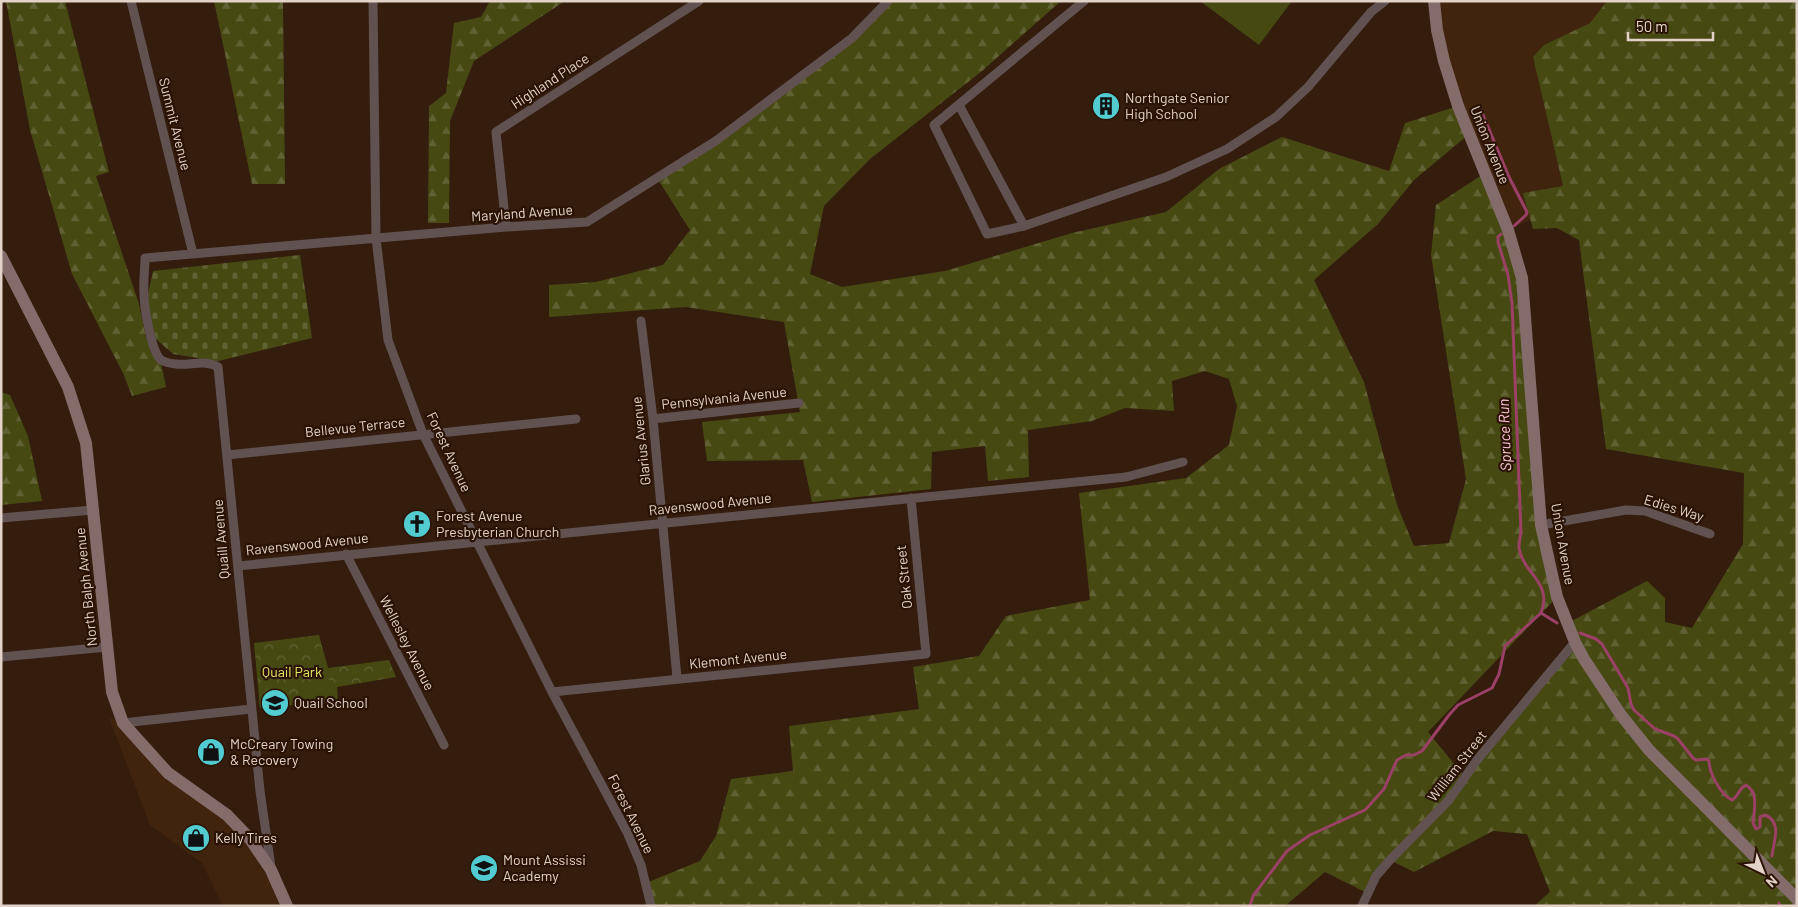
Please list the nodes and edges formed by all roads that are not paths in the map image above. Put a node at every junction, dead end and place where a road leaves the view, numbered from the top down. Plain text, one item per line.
1 (131, 1) edge
2 (374, 1) edge
3 (699, 1) edge
4 (888, 1) edge
5 (1084, 1) edge
6 (1385, 1) edge
7 (1434, 1) edge
8 (959, 105) junction
9 (1024, 226) junction
10 (506, 227) junction
11 (376, 238) junction
12 (193, 254) junction
13 (1, 256) edge
14 (145, 258) joint
15 (641, 321) dead end
16 (799, 403) dead end
17 (576, 419) dead end
18 (653, 420) junction
19 (423, 434) junction
20 (227, 455) junction
21 (1183, 462) dead end
22 (910, 498) junction
23 (93, 510) junction
24 (1, 518) edge
25 (663, 523) junction
26 (1541, 525) junction
27 (1710, 534) dead end
28 (477, 542) junction
29 (346, 554) junction
30 (238, 566) junction
31 (1575, 642) junction
32 (107, 647) junction
33 (926, 654) joint
34 (1, 657) edge
35 (677, 678) junction
36 (552, 692) junction
37 (251, 709) junction
38 (123, 724) junction
39 (444, 745) dead end
40 (271, 870) junction
41 (1797, 899) edge
42 (287, 906) edge
43 (651, 906) edge
44 (1362, 906) edge

1 - 12 street, Summit Avenue
2 - 11 street, Forest Avenue
3 - 10 street, Highland Place
4 - 10 street, Maryland Avenue
5 - 8 street
6 - 9 street
7 - 26 street, Union Avenue
8 - 9 street
8 - 9 street
10 - 11 street, Maryland Avenue
11 - 12 street, Maryland Avenue
11 - 19 street, Forest Avenue
12 - 14 street, Maryland Avenue
13 - 23 street, North Balph Avenue
14 - 20 street, Quaill Avenue
15 - 18 street, Glarius Avenue
16 - 18 street, Pennsylvania Avenue
17 - 19 street, Bellevue Terrace
18 - 25 street, Glarius Avenue
19 - 20 street, Bellevue Terrace
19 - 28 street, Forest Avenue
20 - 30 street, Quaill Avenue
21 - 22 street, Ravenswood Avenue
22 - 25 street, Ravenswood Avenue
22 - 33 street, Oak Street
23 - 24 street
23 - 32 street, North Balph Avenue
25 - 28 street, Ravenswood Avenue
25 - 35 street, Glarius Avenue
26 - 27 street, Edies Way
26 - 31 street, Union Avenue
28 - 29 street, Ravenswood Avenue
28 - 36 street, Forest Avenue
29 - 30 street, Ravenswood Avenue
29 - 39 street, Wellesley Avenue
30 - 37 street, Quaill Avenue
31 - 41 street, Union Avenue
31 - 44 street, William Street
32 - 34 street
32 - 38 street, North Balph Avenue
33 - 35 street, Klemont Avenue
35 - 36 street, Klemont Avenue
36 - 43 street, Forest Avenue
37 - 38 street
37 - 40 street, Quaill Avenue
38 - 40 street, North Balph Avenue
40 - 42 street, North Balph Avenue

